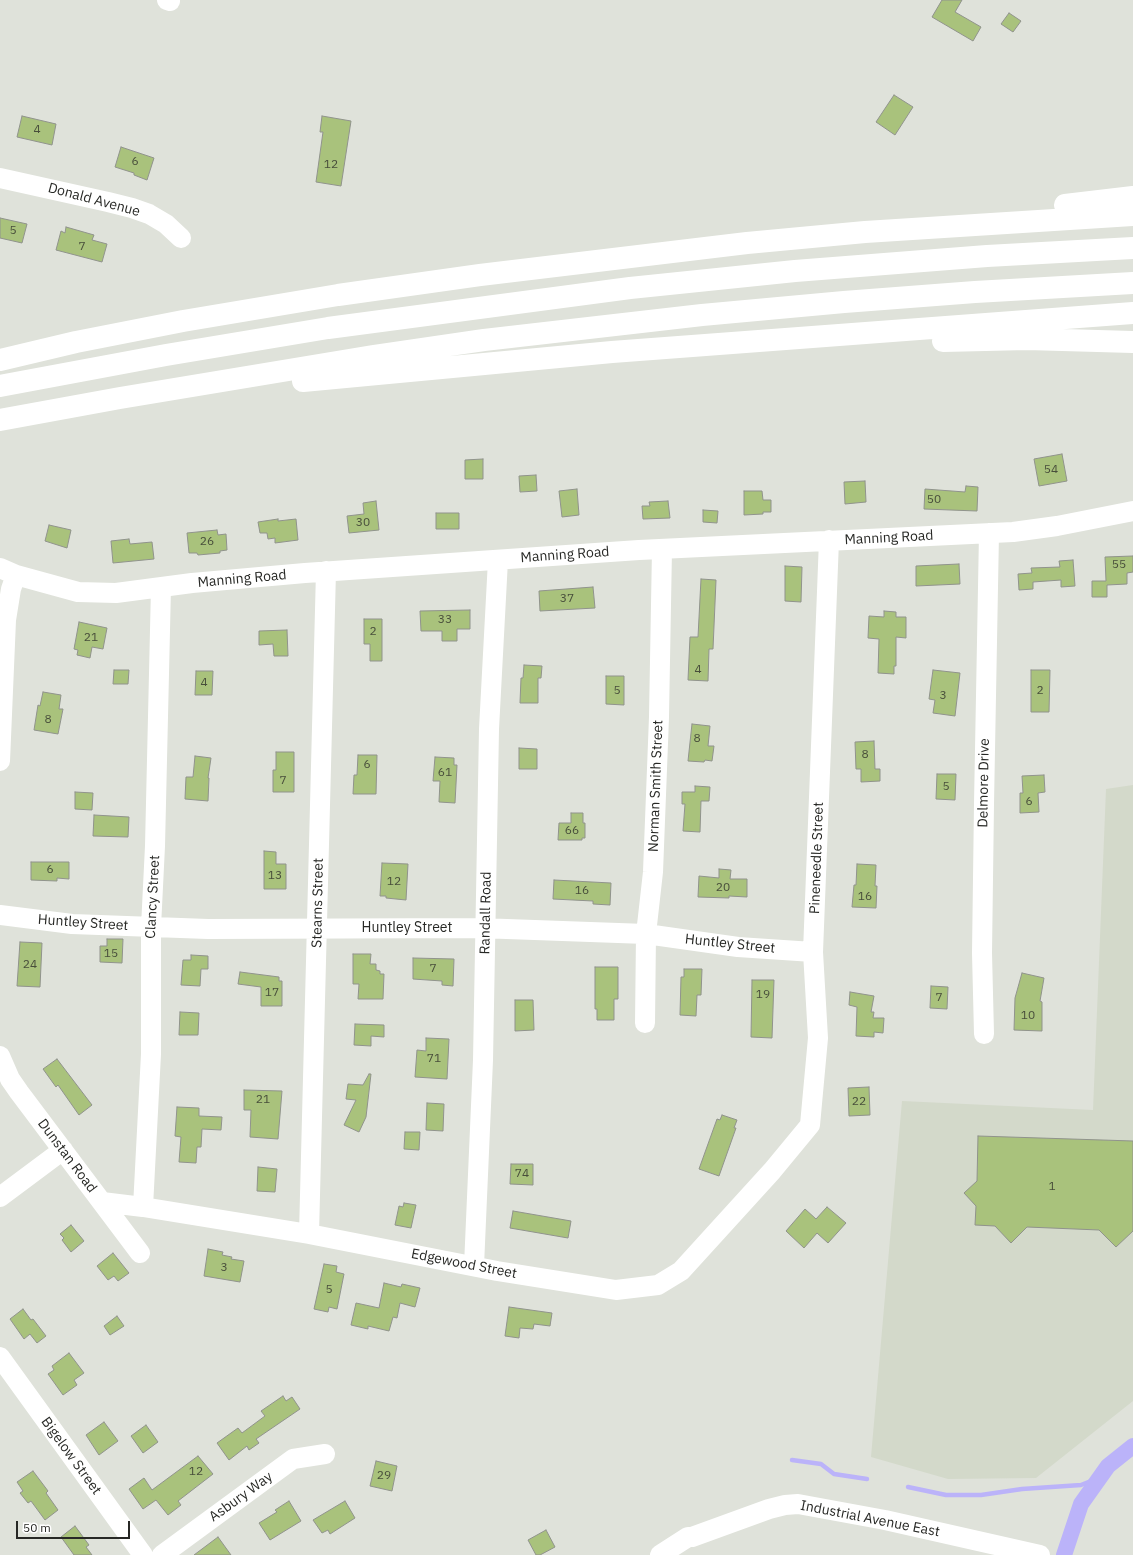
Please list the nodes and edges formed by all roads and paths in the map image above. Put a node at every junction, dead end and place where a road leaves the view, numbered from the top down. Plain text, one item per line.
1 (0, 178) edge
2 (1133, 197) edge
3 (1133, 215) edge
4 (865, 232) junction
5 (181, 238) dead end
6 (1133, 248) edge
7 (1133, 283) edge
8 (1133, 313) edge
9 (858, 333) junction
10 (1133, 342) edge
11 (0, 360) edge
12 (0, 386) edge
13 (120, 398) junction
14 (0, 420) edge
15 (1133, 511) edge
16 (989, 533) junction
17 (830, 540) junction
18 (662, 549) junction
19 (498, 560) junction
20 (8, 571) edge
21 (326, 571) junction
22 (161, 587) junction
23 (0, 761) edge
24 (0, 915) edge
25 (151, 927) junction
26 (318, 928) junction
27 (486, 929) junction
28 (646, 934) junction
29 (813, 952) junction
30 (645, 1023) dead end
31 (984, 1034) dead end
32 (0, 1056) edge
33 (62, 1150) junction
34 (777, 1165) joint
35 (0, 1197) edge
36 (102, 1202) junction
37 (143, 1207) junction
38 (309, 1234) junction
39 (140, 1253) dead end
40 (474, 1266) junction
41 (0, 1357) edge
42 (325, 1454) dead end
43 (1031, 1552) edge
44 (143, 1555) edge
45 (162, 1555) edge
46 (660, 1555) edge

1 - 5 street, Donald Avenue
2 - 4 highway
3 - 4 highway
4 - 11 highway
6 - 12 highway
7 - 13 highway
8 - 9 highway
9 - 10 highway
9 - 13 highway
13 - 14 highway
15 - 16 street, Manning Road
16 - 17 street, Manning Road
16 - 31 street, Delmore Drive
17 - 18 street, Manning Road
17 - 29 street, Pineneedle Street
18 - 19 street, Manning Road
18 - 28 street, Norman Smith Street
19 - 21 street, Manning Road
19 - 27 street, Randall Road
20 - 22 street, Manning Road
20 - 23 street
21 - 22 street, Manning Road
21 - 26 street, Stearns Street
22 - 25 street, Clancy Street
24 - 25 street, Huntley Street
25 - 26 street, Huntley Street
25 - 37 street, Clancy Street
26 - 27 street, Huntley Street
26 - 38 street, Stearns Street
27 - 28 street, Huntley Street
27 - 40 street, Randall Road
28 - 29 street, Huntley Street
28 - 30 street, Norman Smith Street
29 - 34 street, Pineneedle Street
32 - 33 street, Dunstan Road
33 - 35 street
33 - 36 street, Dunstan Road
34 - 40 street, Edgewood Street
36 - 37 street, Edgewood Street
36 - 39 street, Dunstan Road
37 - 38 street, Edgewood Street
38 - 40 street, Edgewood Street
41 - 44 street, Bigelow Street
42 - 45 street, Asbury Way
43 - 46 street, Industrial Avenue East

